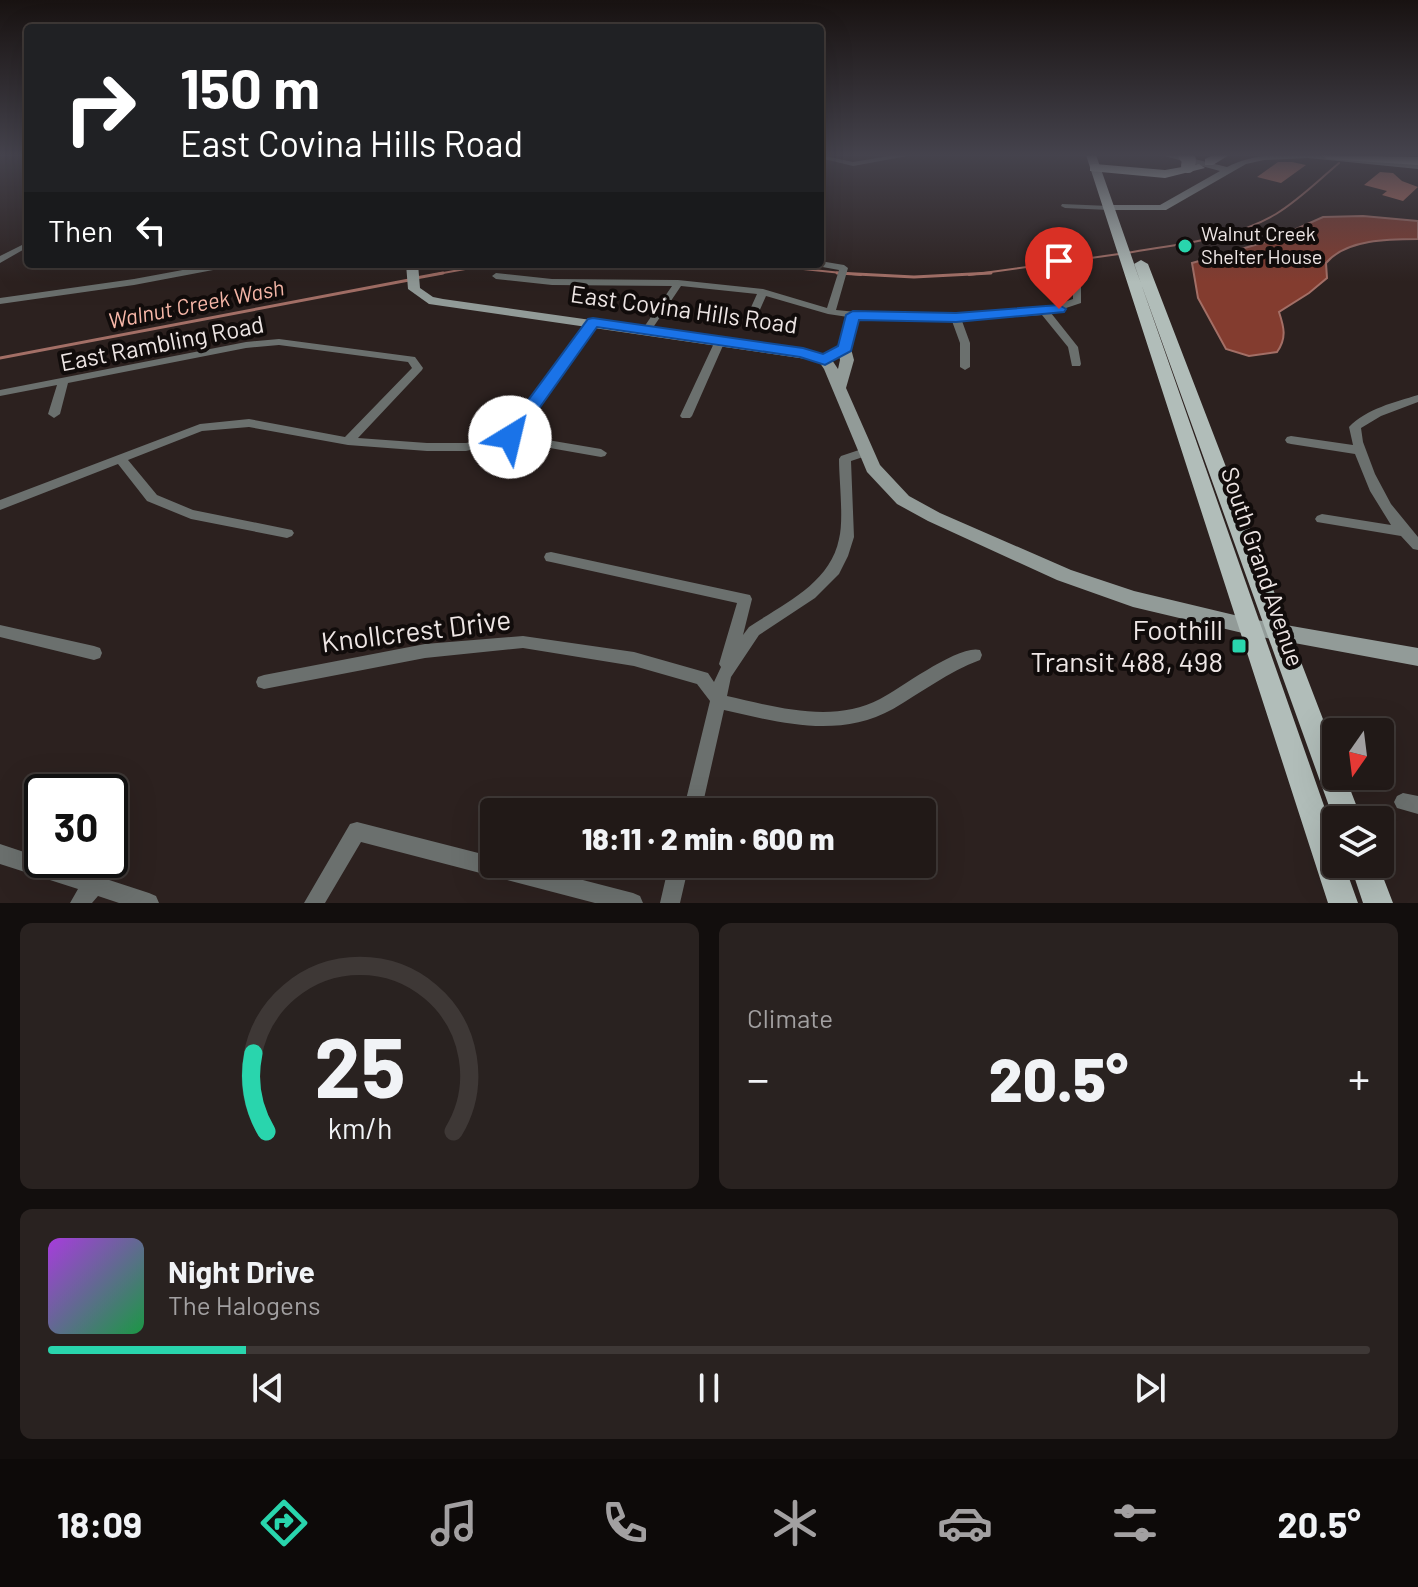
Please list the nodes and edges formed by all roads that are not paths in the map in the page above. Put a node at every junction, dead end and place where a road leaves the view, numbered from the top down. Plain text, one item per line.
1 (1107, 197) edge
2 (1181, 197) edge
3 (1065, 206) dead end
4 (1109, 208) junction
5 (24, 246) edge
6 (1130, 252) junction
7 (0, 260) edge
8 (824, 266) edge
9 (208, 268) edge
10 (413, 274) edge
11 (496, 276) dead end
12 (678, 283) junction
13 (1078, 288) dead end
14 (763, 292) junction
15 (0, 301) edge
16 (831, 312) junction
17 (1045, 312) junction
18 (753, 314) dead end
19 (853, 315) junction
20 (956, 318) junction
21 (593, 322) junction
22 (647, 330) junction
23 (720, 341) junction
24 (845, 348) junction
25 (825, 360) junction
26 (1076, 364) dead end
27 (965, 367) dead end
28 (63, 383) junction
29 (840, 387) junction
30 (0, 393) edge
31 (1418, 398) edge
32 (54, 414) dead end
33 (686, 416) dead end
34 (510, 437) junction
35 (1291, 440) dead end
36 (348, 441) junction
37 (1357, 450) junction
38 (865, 452) junction
39 (601, 453) dead end
40 (119, 458) junction
41 (0, 505) edge
42 (1322, 519) dead end
43 (1401, 531) junction
44 (287, 533) dead end
45 (1418, 545) edge
46 (551, 557) dead end
47 (1251, 627) junction
48 (0, 631) edge
49 (1277, 632) junction
50 (94, 653) dead end
51 (974, 655) dead end
52 (1418, 657) edge
53 (724, 675) junction
54 (264, 682) dead end
55 (720, 702) junction
56 (696, 798) edge
57 (1343, 806) edge
58 (0, 854) edge
59 (676, 878) edge
60 (1369, 878) edge
61 (93, 886) junction
62 (581, 896) edge
63 (80, 903) edge
64 (149, 903) edge
65 (314, 903) edge
66 (633, 903) edge
67 (670, 903) edge
68 (1343, 903) edge
69 (1378, 903) edge

1 - 4 main road
2 - 4 street
3 - 4 street
4 - 6 main road
5 - 7 street
6 - 47 main road, South Grand Avenue
6 - 49 main road, South Grand Avenue
8 - 16 street
9 - 15 street
10 - 21 street, East Covina Hills Road
11 - 12 street
12 - 14 street
12 - 22 street
13 - 17 street
14 - 16 street
14 - 18 street
16 - 19 street
17 - 20 street
17 - 26 street
19 - 20 street
19 - 24 street
20 - 27 street
21 - 22 street, East Covina Hills Road
21 - 34 street
22 - 23 street, East Covina Hills Road
23 - 25 street, East Covina Hills Road
23 - 33 street
24 - 25 street
24 - 29 street
25 - 29 street, East Covina Hills Road
28 - 30 street, East Rambling Road
28 - 32 street
28 - 36 street, East Rambling Road
29 - 38 street, East Covina Hills Road
31 - 37 street
34 - 36 street
34 - 39 street
35 - 37 street
36 - 40 street
37 - 43 street
38 - 47 street, East Covina Hills Road
38 - 53 street
40 - 41 street
40 - 44 street
42 - 43 street
43 - 45 street
46 - 53 street
47 - 49 street, East Covina Hills Road
47 - 68 main road, South Grand Avenue
48 - 50 street
49 - 52 street, East Covina Hills Road
49 - 57 main road, South Grand Avenue
51 - 55 street
53 - 55 street
54 - 55 street, Knollcrest Drive
55 - 56 street
58 - 61 street
59 - 67 street
60 - 69 main road
61 - 63 street
61 - 64 street
62 - 65 street
62 - 66 street

